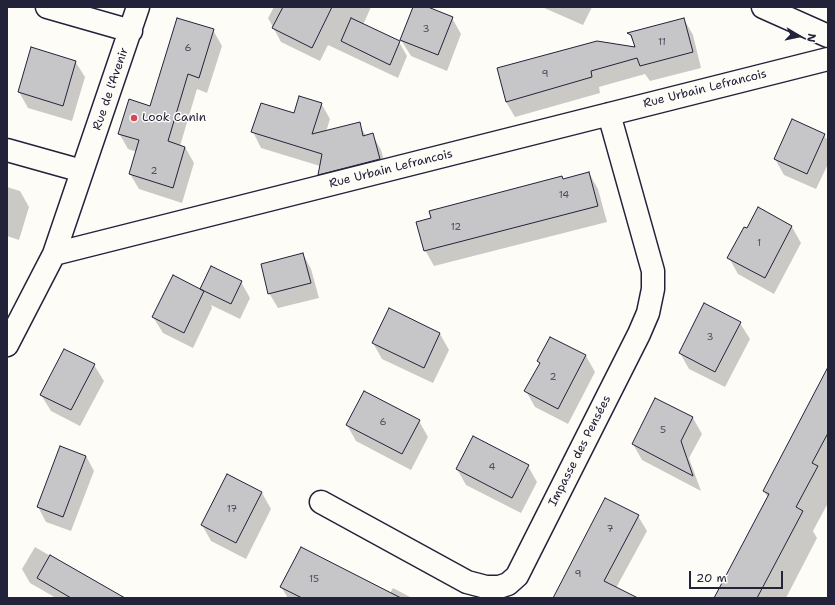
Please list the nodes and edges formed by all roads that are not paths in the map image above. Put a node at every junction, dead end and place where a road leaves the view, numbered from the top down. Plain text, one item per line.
1 (47, 7) edge
2 (138, 7) edge
3 (763, 7) edge
4 (131, 31) junction
5 (828, 36) edge
6 (828, 58) edge
7 (609, 114) junction
8 (7, 150) edge
9 (82, 171) junction
10 (54, 254) junction
11 (7, 345) edge
12 (321, 502) dead end

1 - 4 street
2 - 4 street, Rue de l'Avenir
3 - 5 street
4 - 9 street, Rue de l'Avenir
6 - 7 street, Rue Urbain Lefrancois
7 - 10 street, Rue Urbain Lefrancois
7 - 12 street, Impasse des Pensées
8 - 9 street
9 - 10 street, Rue de l'Avenir
10 - 11 street

